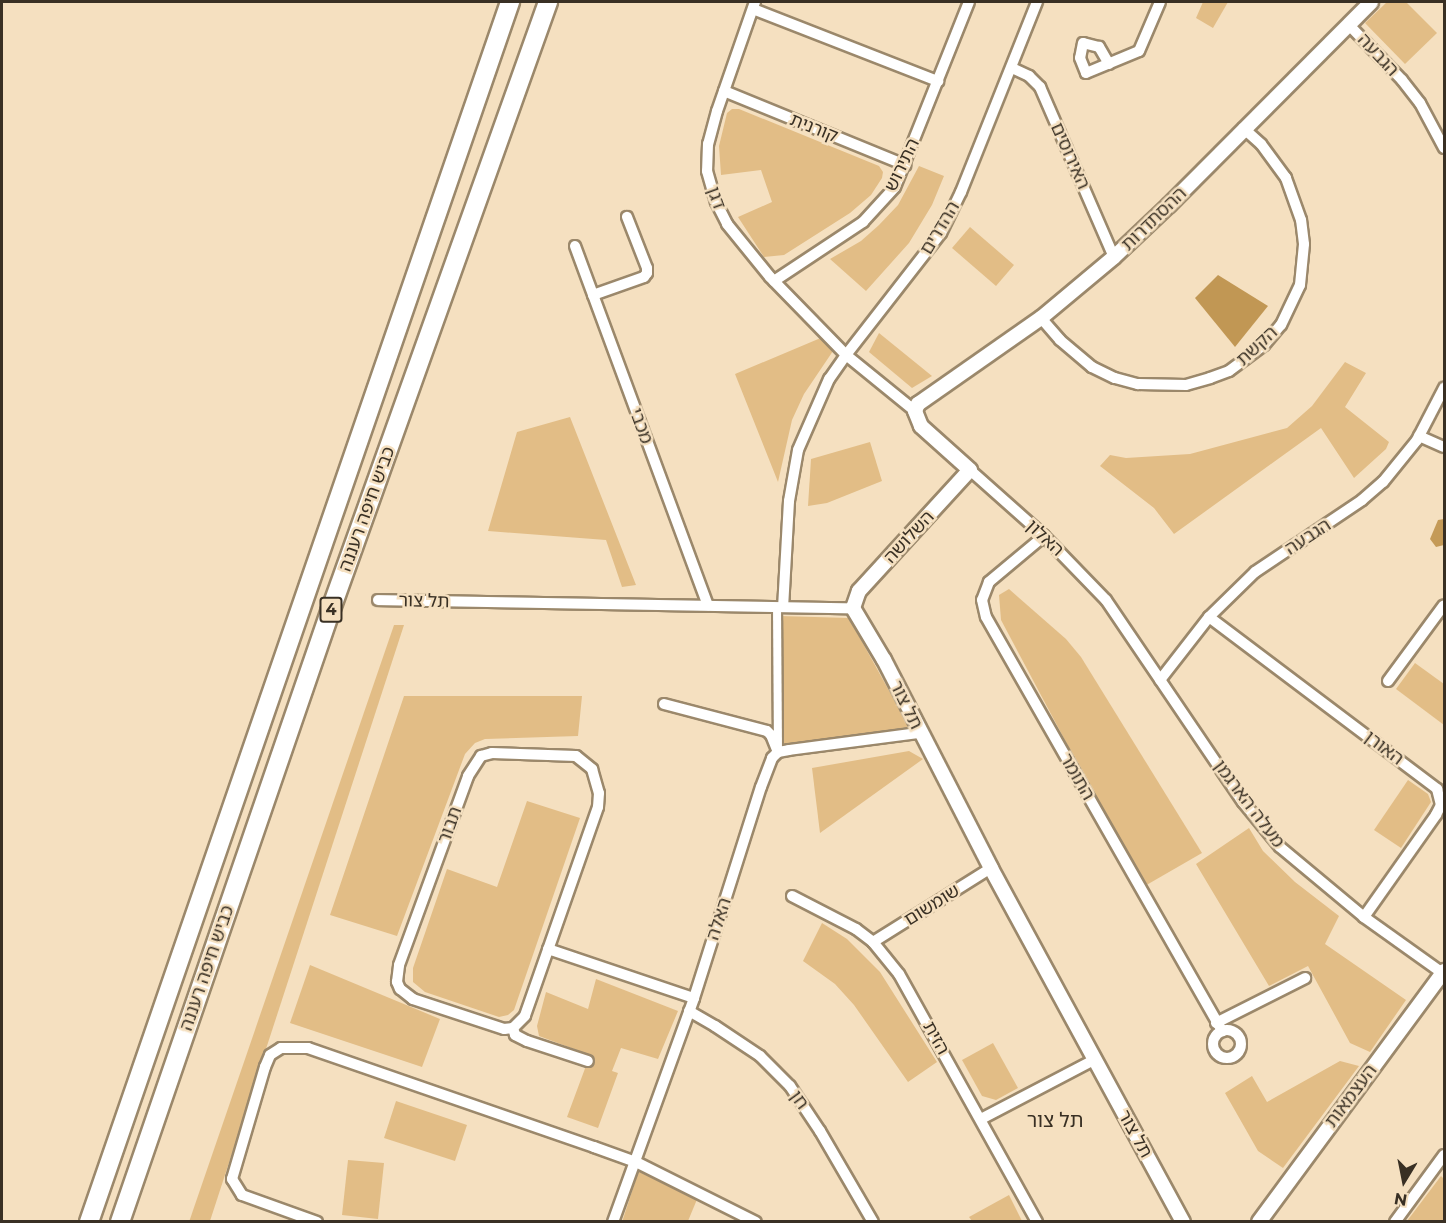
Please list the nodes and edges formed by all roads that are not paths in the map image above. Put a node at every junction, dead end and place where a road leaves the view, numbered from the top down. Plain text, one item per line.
1 (510, 2) edge
2 (548, 2) edge
3 (969, 2) edge
4 (1037, 2) edge
5 (1160, 2) edge
6 (1371, 2) edge
7 (754, 5) edge
8 (1348, 24) junction
9 (1109, 64) dead end
10 (1012, 68) junction
11 (938, 81) junction
12 (724, 91) junction
13 (1243, 128) junction
14 (1444, 148) edge
15 (905, 165) junction
16 (627, 217) dead end
17 (575, 246) dead end
18 (1114, 257) junction
19 (774, 281) junction
20 (593, 295) junction
21 (1041, 318) junction
22 (846, 355) junction
23 (1444, 388) edge
24 (915, 411) junction
25 (1419, 436) junction
26 (1444, 447) edge
27 (970, 470) junction
28 (1044, 536) junction
29 (378, 600) dead end
30 (1444, 605) edge
31 (708, 606) junction
32 (780, 607) junction
33 (853, 608) junction
34 (1209, 617) junction
35 (1160, 680) junction
36 (1388, 681) dead end
37 (664, 704) dead end
38 (919, 733) junction
39 (778, 753) junction
40 (991, 868) junction
41 (792, 896) dead end
42 (1364, 917) junction
43 (873, 942) junction
44 (548, 949) junction
45 (1444, 973) edge
46 (1305, 978) dead end
47 (694, 998) junction
48 (689, 1011) junction
49 (513, 1028) junction
50 (1094, 1060) junction
51 (588, 1061) dead end
52 (981, 1119) junction
53 (1444, 1155) edge
54 (636, 1162) junction
55 (89, 1221) edge
56 (120, 1221) edge
57 (317, 1221) edge
58 (613, 1221) edge
59 (756, 1221) edge
60 (873, 1221) edge
61 (1037, 1221) edge
62 (1183, 1221) edge
63 (1259, 1221) edge
64 (1395, 1221) edge

1 - 55 highway, כביש חיפה רעננה / 4
2 - 56 highway, כביש חיפה רעננה / 4
3 - 11 street, התירוש
4 - 10 street, ההדרים
5 - 9 street
6 - 8 street, ההסתדרות
7 - 11 street
7 - 12 street, דגן
8 - 13 street, ההסתדרות
8 - 14 street, הגבעה
10 - 18 street, האירוסים
10 - 22 street, ההדרים
11 - 15 street, התירוש
12 - 15 street, קורנית
12 - 19 street, דגן
13 - 18 street, ההסתדרות
13 - 21 street, הקשת
15 - 19 street, התירוש
16 - 20 street
17 - 20 street, מכבי
18 - 21 street, ההסתדרות
19 - 22 street, דגן
20 - 31 street, מכבי
21 - 24 street, ההסתדרות
22 - 24 street
22 - 32 street, ההדרים
23 - 25 street, הגבעה
24 - 27 street, האלון
25 - 26 street
25 - 34 street, הגבעה
27 - 28 street, האלון
27 - 33 street, השלושה
28 - 35 street, האלון
28 - 46 street, התומר
29 - 31 street, תל צור
30 - 36 street
31 - 32 street, תל צור
32 - 33 street, תל צור
32 - 39 street
33 - 38 street, תל צור
34 - 35 street, הגבעה
34 - 42 street, האורן
35 - 42 street, מעלה הארגמן
37 - 39 street
38 - 39 street
38 - 40 street, תל צור
39 - 47 street, האלה
40 - 43 street, שומשום
40 - 50 street, תל צור
41 - 43 street, הזית
42 - 45 street, מעלה הארגמן
43 - 52 street, הזית
44 - 47 street
44 - 49 street, תבור
44 - 49 street, תבור
45 - 63 street, העצמאות
47 - 48 street, האלה
48 - 54 street, האלה
48 - 60 street, חן
49 - 51 street
50 - 52 street
50 - 62 street, תל צור
52 - 61 street, הזית
53 - 64 street
54 - 57 street
54 - 58 street, האלה
54 - 59 street

